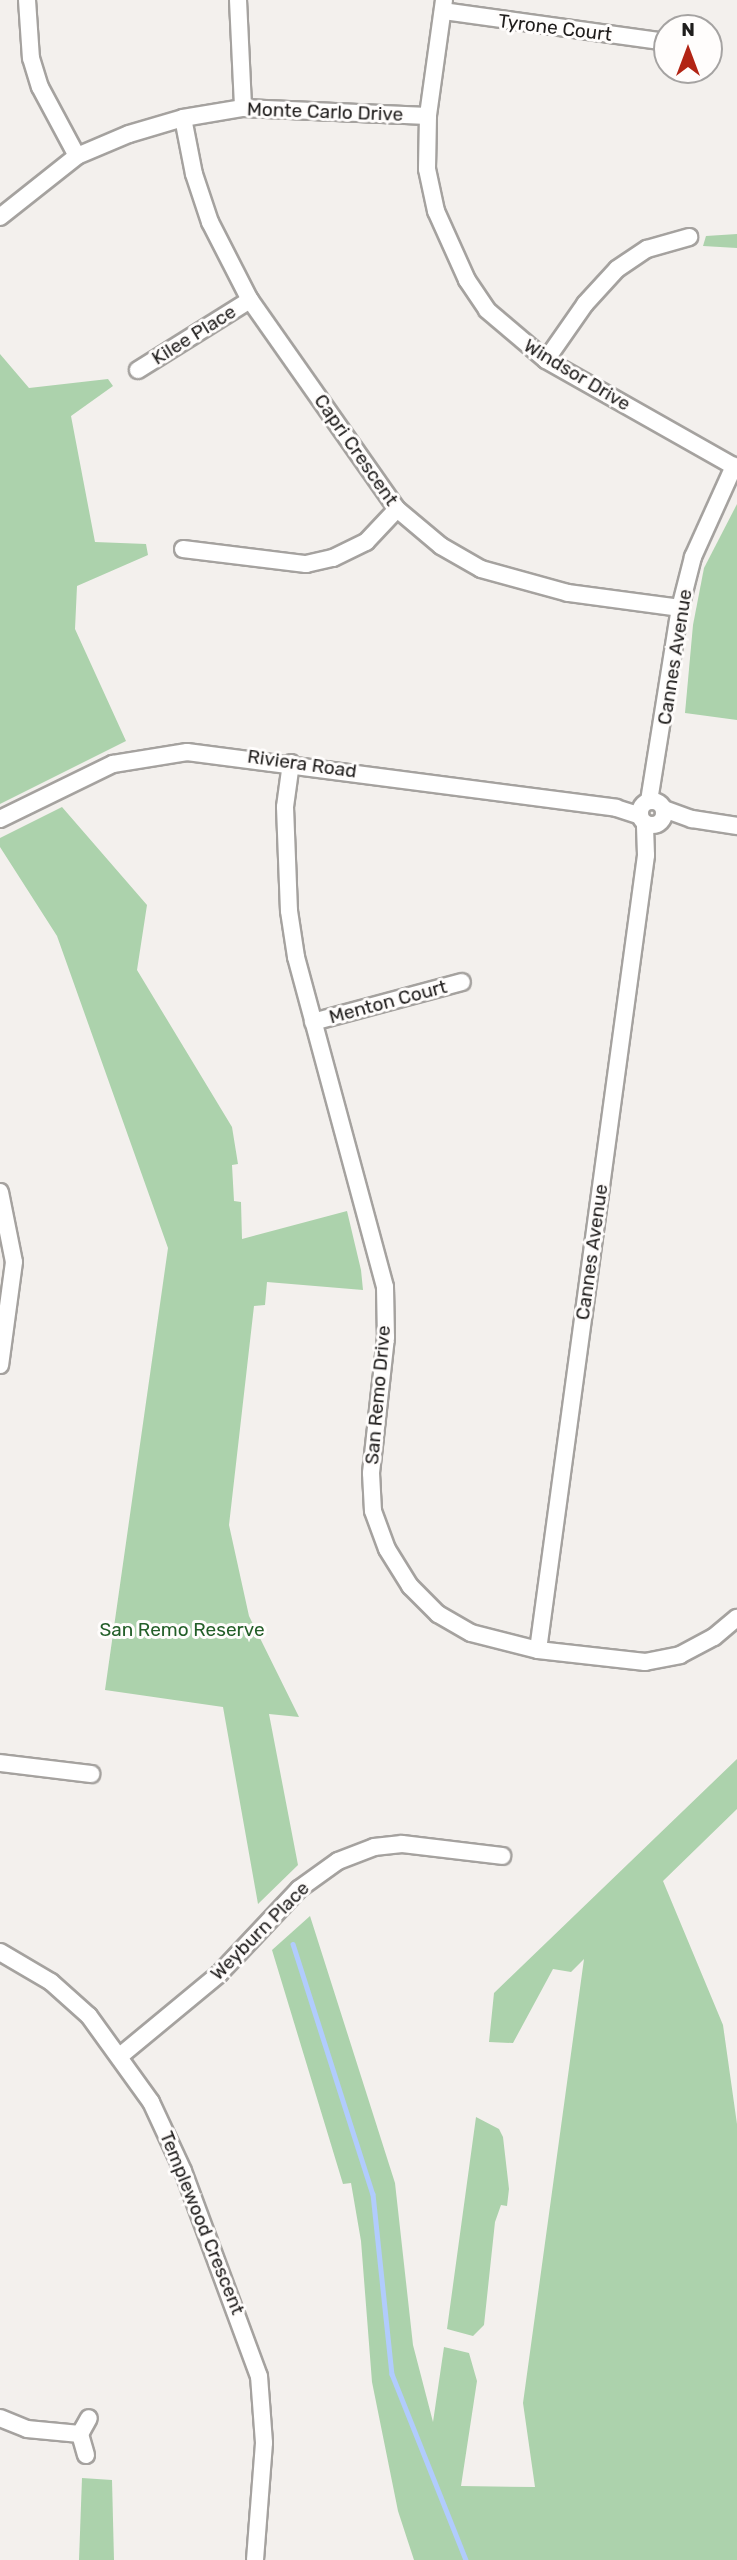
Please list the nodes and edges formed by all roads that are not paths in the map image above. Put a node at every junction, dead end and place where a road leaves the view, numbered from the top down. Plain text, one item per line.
1 (27, 0) edge
2 (238, 0) edge
3 (443, 6) edge
4 (653, 40) edge
5 (243, 108) junction
6 (428, 116) junction
7 (183, 118) junction
8 (77, 156) junction
9 (0, 218) edge
10 (689, 237) dead end
11 (250, 300) junction
12 (546, 360) junction
13 (138, 370) dead end
14 (736, 467) edge
15 (397, 509) junction
16 (183, 549) dead end
17 (680, 608) junction
18 (285, 762) junction
19 (652, 813) junction
20 (0, 818) edge
21 (737, 826) edge
22 (462, 982) dead end
23 (313, 1022) junction
24 (0, 1192) edge
25 (0, 1364) edge
26 (737, 1618) edge
27 (538, 1650) junction
28 (0, 1763) edge
29 (91, 1774) dead end
30 (502, 1856) dead end
31 (0, 1952) edge
32 (120, 2056) junction
33 (0, 2418) edge
34 (89, 2418) dead end
35 (80, 2434) junction
36 (86, 2455) dead end
37 (255, 2560) edge

1 - 8 street
2 - 5 street
3 - 4 street, Tyrone Court
3 - 6 street, Windsor Drive
5 - 6 street, Monte Carlo Drive
5 - 7 street, Monte Carlo Drive
6 - 12 street, Windsor Drive
7 - 8 street, Monte Carlo Drive
7 - 11 street, Capri Crescent
8 - 9 street, Monte Carlo Drive
10 - 12 street
11 - 13 street, Kilee Place
11 - 15 street, Capri Crescent
12 - 14 street, Windsor Drive
14 - 17 street, Cannes Avenue
15 - 16 street
15 - 17 street, Capri Crescent
17 - 19 street, Cannes Avenue
18 - 19 street, Riviera Road
18 - 20 street, Riviera Road
18 - 23 street, San Remo Drive
19 - 21 street, Riviera Road
19 - 27 street, Cannes Avenue
22 - 23 street, Menton Court
23 - 27 street, San Remo Drive
24 - 25 street
26 - 27 street, San Remo Drive
28 - 29 street
30 - 32 street, Weyburn Place
31 - 32 street, Templewood Crescent
32 - 37 street, Templewood Crescent
33 - 35 street
34 - 35 street
35 - 36 street

